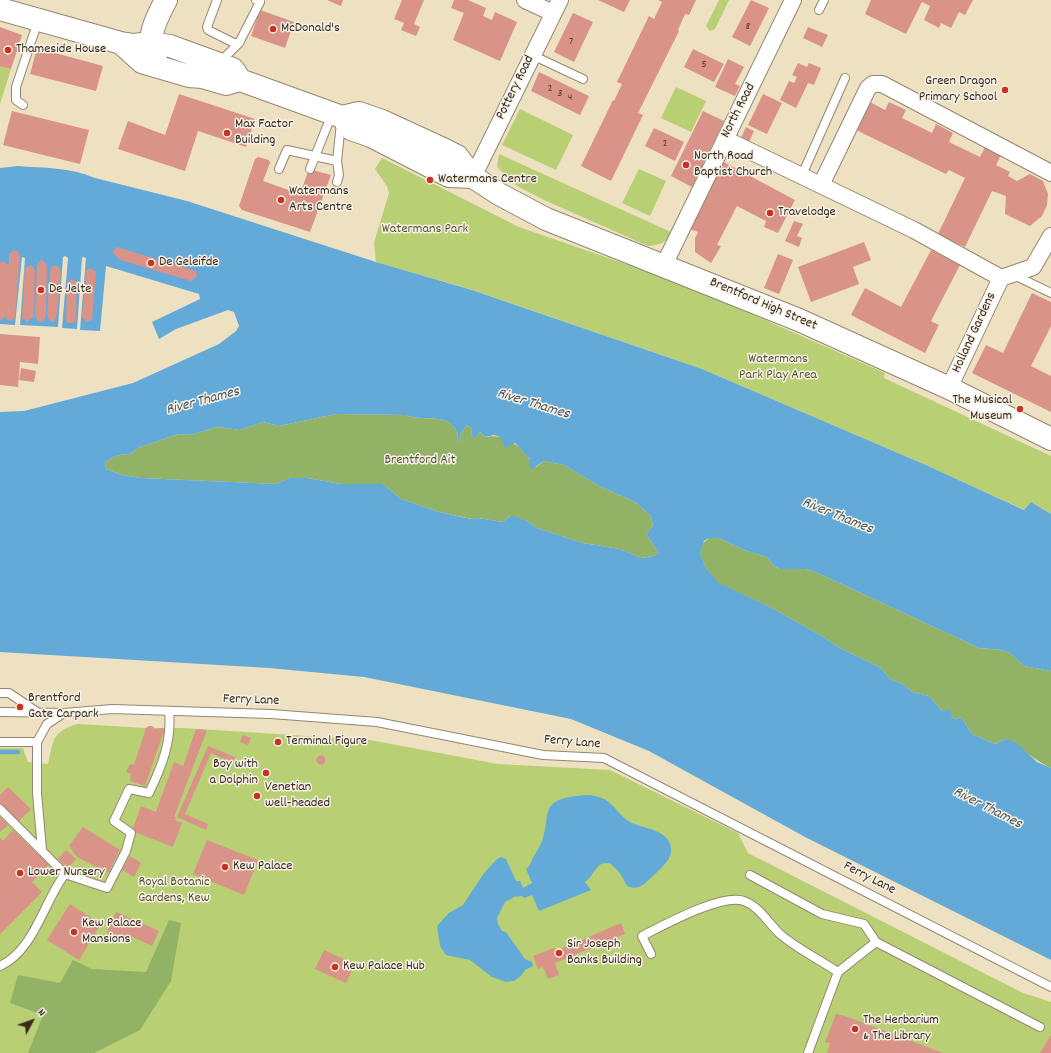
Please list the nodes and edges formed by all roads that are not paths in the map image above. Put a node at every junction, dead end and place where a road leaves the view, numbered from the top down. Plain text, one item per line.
1 (166, 0) edge
2 (217, 0) edge
3 (526, 0) edge
4 (793, 0) edge
5 (824, 0) edge
6 (258, 1) edge
7 (557, 7) edge
8 (0, 9) edge
9 (819, 10) dead end
10 (38, 21) junction
11 (121, 43) junction
12 (150, 43) junction
13 (239, 43) junction
14 (532, 55) junction
15 (218, 63) junction
16 (160, 67) junction
17 (845, 78) dead end
18 (583, 79) dead end
19 (240, 80) junction
20 (23, 105) dead end
21 (337, 115) junction
22 (725, 139) junction
23 (316, 156) junction
24 (337, 161) junction
25 (310, 169) dead end
26 (279, 170) dead end
27 (1051, 173) edge
28 (802, 175) junction
29 (473, 177) junction
30 (337, 182) dead end
31 (821, 185) junction
32 (1051, 236) edge
33 (664, 265) junction
34 (1006, 276) junction
35 (1051, 293) edge
36 (949, 388) junction
37 (1051, 438) edge
38 (0, 693) edge
39 (168, 711) junction
40 (0, 712) edge
41 (37, 712) junction
42 (64, 713) junction
43 (0, 742) edge
44 (37, 742) junction
45 (0, 809) edge
46 (42, 850) junction
47 (65, 874) junction
48 (750, 875) dead end
49 (876, 942) junction
50 (651, 954) dead end
51 (0, 966) edge
52 (838, 972) junction
53 (1051, 987) edge
54 (1040, 1027) dead end
55 (808, 1053) edge

1 - 12 main road
2 - 13 lane
3 - 7 street
4 - 22 street, North Road
5 - 9 lane
6 - 13 lane
7 - 14 street, Pottery Road
8 - 10 main road, Brentford High Street
10 - 11 main road, Brentford High Street
10 - 20 lane
11 - 12 main road, Brentford High Street
11 - 16 main road, Brentford High Street
12 - 15 main road, Brentford High Street
12 - 16 main road
13 - 15 lane
14 - 18 lane
14 - 29 street, Pottery Road
15 - 19 main road, Brentford High Street
16 - 19 main road, Brentford High Street
17 - 28 lane
19 - 21 main road, Brentford High Street
21 - 23 lane
21 - 24 lane
21 - 29 main road, Brentford High Street
22 - 28 street
22 - 33 street, North Road
23 - 24 lane
23 - 25 lane
23 - 26 lane
24 - 30 lane
27 - 31 street
28 - 31 street
29 - 33 main road, Brentford High Street
31 - 34 street
32 - 34 street
33 - 36 main road, Brentford High Street
34 - 35 lane
34 - 36 street, Holland Gardens
36 - 37 main road, Brentford High Street
38 - 41 lane
39 - 42 lane, Ferry Lane
39 - 47 lane
39 - 53 lane, Ferry Lane
40 - 41 lane, Ferry Lane
41 - 42 lane, Ferry Lane
42 - 44 lane
43 - 44 lane
44 - 46 lane
45 - 46 lane
46 - 47 lane
47 - 51 lane
48 - 49 lane
49 - 52 lane
49 - 54 lane
50 - 52 lane
52 - 55 lane

